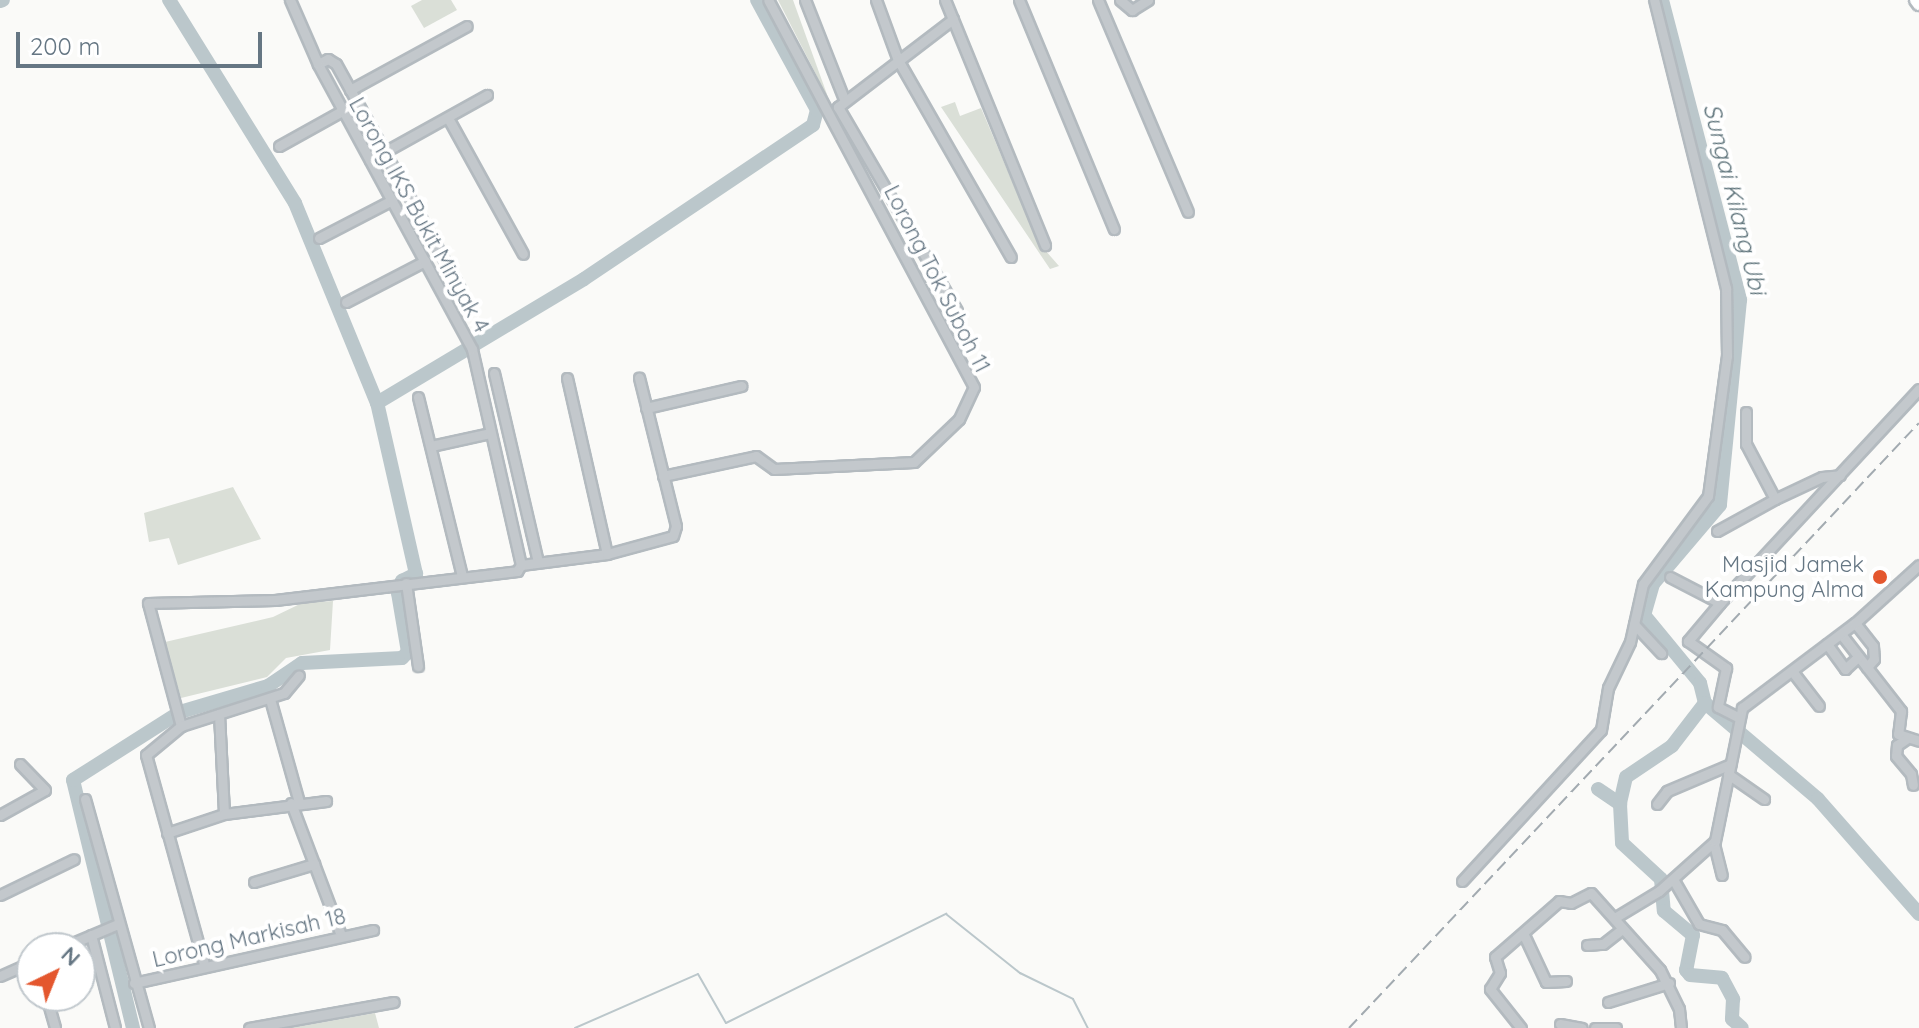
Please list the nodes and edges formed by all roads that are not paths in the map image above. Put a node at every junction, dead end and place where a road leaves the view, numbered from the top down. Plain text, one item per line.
1 (290, 0) edge
2 (768, 0) edge
3 (805, 0) edge
4 (876, 0) edge
5 (945, 0) edge
6 (1019, 0) edge
7 (1098, 0) edge
8 (1148, 0) edge
9 (1654, 0) edge
10 (1121, 3) edge
11 (953, 19) junction
12 (467, 26) dead end
13 (898, 60) junction
14 (318, 64) junction
15 (350, 90) junction
16 (487, 95) dead end
17 (844, 99) junction
18 (342, 111) junction
19 (448, 118) junction
20 (279, 146) dead end
21 (385, 152) junction
22 (370, 160) junction
23 (392, 200) junction
24 (1188, 212) dead end
25 (1114, 229) dead end
26 (319, 238) dead end
27 (1045, 245) dead end
28 (523, 254) dead end
29 (1011, 257) dead end
30 (425, 261) junction
31 (460, 289) dead end
32 (346, 302) dead end
33 (957, 311) dead end
34 (494, 373) dead end
35 (567, 378) dead end
36 (639, 378) dead end
37 (741, 386) dead end
38 (1919, 389) edge
39 (418, 397) dead end
40 (646, 408) junction
41 (1746, 412) dead end
42 (490, 433) junction
43 (431, 446) junction
44 (1840, 475) junction
45 (663, 476) junction
46 (1775, 499) junction
47 (1717, 531) dead end
48 (607, 554) junction
49 (538, 562) junction
50 (1919, 565) edge
51 (519, 568) junction
52 (462, 576) junction
53 (1670, 577) dead end
54 (402, 583) junction
55 (1720, 603) junction
56 (1855, 623) junction
57 (1634, 624) junction
58 (1841, 634) junction
59 (1827, 644) junction
60 (1661, 653) dead end
61 (1858, 657) junction
62 (418, 666) dead end
63 (1867, 667) junction
64 (1792, 671) junction
65 (299, 675) dead end
66 (270, 699) junction
67 (1819, 706) dead end
68 (219, 714) junction
69 (1737, 719) junction
70 (180, 723) junction
71 (1906, 739) junction
72 (1919, 741) edge
73 (20, 764) dead end
74 (1730, 769) junction
75 (1913, 785) dead end
76 (85, 799) dead end
77 (1764, 799) dead end
78 (326, 801) dead end
79 (295, 802) junction
80 (1657, 804) dead end
81 (224, 814) junction
82 (0, 815) edge
83 (167, 833) junction
84 (1715, 841) junction
85 (74, 859) dead end
86 (314, 864) junction
87 (1722, 875) dead end
88 (1672, 880) junction
89 (1462, 881) dead end
90 (254, 882) dead end
91 (0, 895) edge
92 (1616, 917) junction
93 (115, 925) junction
94 (1622, 929) junction
95 (373, 930) dead end
96 (96, 933) edge
97 (1523, 933) junction
98 (341, 935) junction
99 (96, 943) edge
100 (1587, 945) dead end
101 (1745, 957) dead end
102 (204, 964) junction
103 (1566, 981) dead end
104 (134, 983) junction
105 (1669, 983) junction
106 (394, 1002) dead end
107 (1608, 1002) dead end
108 (1560, 1024) dead end
109 (115, 1028) edge
110 (149, 1028) edge
111 (249, 1028) edge
112 (1521, 1028) edge
113 (1582, 1028) edge
114 (1595, 1028) edge
115 (1616, 1028) edge
116 (1681, 1028) edge

1 - 14 street, Lorong IKS Bukit Minyak 4
2 - 45 street, Lorong Tok Suboh 11
3 - 17 street
4 - 13 street
5 - 11 street
6 - 25 street
7 - 24 street
8 - 10 street
9 - 57 street
11 - 13 street
11 - 27 street
12 - 15 street
13 - 17 street
13 - 29 street
14 - 15 street
14 - 18 street, Lorong IKS Bukit Minyak 4
15 - 21 street
16 - 19 street
17 - 33 street
18 - 20 street
18 - 22 street, Lorong IKS Bukit Minyak 4
19 - 21 street
19 - 28 street
21 - 22 street
21 - 31 street
22 - 23 street, Lorong IKS Bukit Minyak 4
23 - 26 street
23 - 30 street, Lorong IKS Bukit Minyak 4
30 - 32 street
30 - 42 street, Lorong IKS Bukit Minyak 4
34 - 49 street
35 - 48 street
36 - 40 street
37 - 40 street
38 - 44 street
39 - 43 street
40 - 45 street
41 - 46 street
42 - 43 street
42 - 51 street, Lorong IKS Bukit Minyak 4
43 - 52 street
44 - 46 street
44 - 55 street
45 - 48 street
46 - 47 street
48 - 49 street
49 - 51 street
50 - 56 street
51 - 52 street
52 - 54 street
53 - 55 street
54 - 62 street
54 - 70 street
55 - 69 street
56 - 58 street
56 - 63 street
57 - 60 street
57 - 89 street
58 - 59 street
58 - 61 street
59 - 61 street
59 - 64 street
61 - 63 street
63 - 71 street
64 - 67 street
64 - 69 street
65 - 66 street
66 - 68 street
66 - 79 street
68 - 70 street
68 - 81 street
69 - 74 street
70 - 83 street
71 - 72 street
71 - 75 street
73 - 82 street
74 - 77 street
74 - 80 street
74 - 84 street
76 - 93 street
78 - 79 street
79 - 81 street
79 - 86 street
81 - 83 street
83 - 102 street
84 - 87 street
84 - 88 street
85 - 91 street
86 - 90 street
86 - 98 street
88 - 92 street
88 - 101 street
92 - 94 street
92 - 97 street
93 - 96 street
93 - 104 street
94 - 100 street
94 - 105 street
95 - 98 street, Lorong Markisah 18
97 - 103 street
97 - 112 street
98 - 102 street, Lorong Markisah 18
99 - 109 street
102 - 104 street, Lorong Markisah 18
104 - 110 street
105 - 107 street
105 - 116 street
106 - 111 street
108 - 113 street
114 - 115 street

